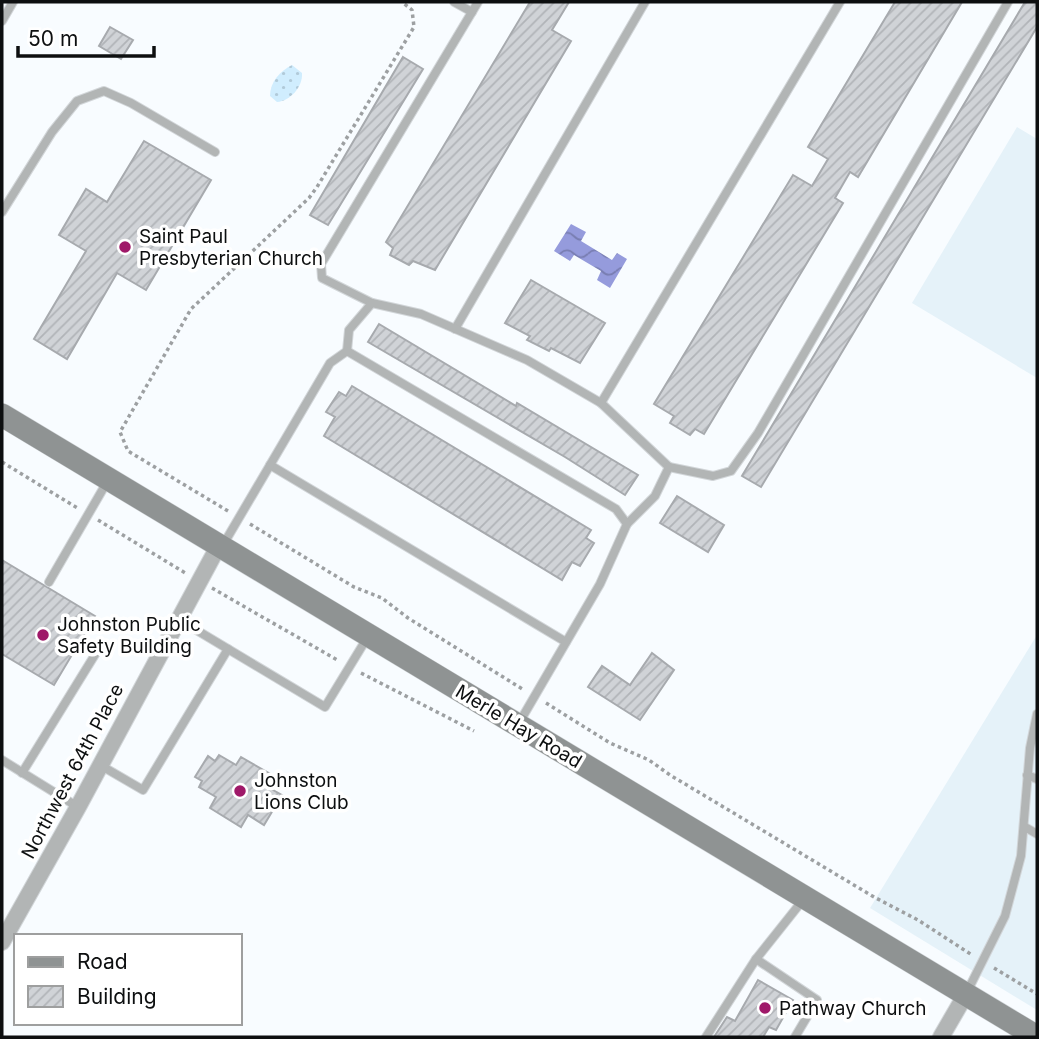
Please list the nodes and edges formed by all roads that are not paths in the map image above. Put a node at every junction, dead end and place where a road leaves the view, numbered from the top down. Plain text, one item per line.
1 (11, 2) edge
2 (454, 2) edge
3 (478, 2) edge
4 (645, 2) edge
5 (840, 2) edge
6 (1008, 2) edge
7 (472, 12) junction
8 (2, 20) edge
9 (215, 152) dead end
10 (2, 212) edge
11 (372, 303) junction
12 (456, 329) junction
13 (347, 351) junction
14 (601, 403) junction
15 (2, 415) edge
16 (270, 465) junction
17 (670, 467) junction
18 (109, 479) junction
19 (627, 524) junction
20 (220, 546) junction
21 (49, 582) dead end
22 (178, 619) junction
23 (369, 635) junction
24 (566, 642) junction
25 (228, 649) junction
26 (96, 653) dead end
27 (1037, 713) edge
28 (518, 725) junction
29 (2, 760) edge
30 (100, 765) junction
31 (22, 773) junction
32 (1027, 775) junction
33 (1037, 779) edge
34 (78, 807) junction
35 (1025, 827) junction
36 (1037, 834) edge
37 (805, 897) junction
38 (2, 942) edge
39 (756, 959) junction
40 (966, 994) junction
41 (706, 1037) edge
42 (795, 1037) edge
43 (941, 1037) edge
44 (1037, 1037) edge

1 - 8 lane
2 - 7 lane
3 - 7 lane
4 - 12 lane
5 - 14 lane
6 - 17 lane
7 - 11 lane
9 - 10 lane
11 - 12 lane
11 - 13 lane
12 - 14 lane
13 - 16 lane
13 - 19 lane
14 - 17 lane
15 - 18 main road, Merle Hay Road
16 - 20 lane
16 - 24 lane
17 - 19 lane
18 - 20 main road, Merle Hay Road
18 - 21 lane
19 - 24 lane
20 - 22 street, Northwest 64th Place
20 - 23 main road, Merle Hay Road
22 - 25 lane
22 - 30 street, Northwest 64th Place
23 - 25 lane
23 - 28 main road, Merle Hay Road
24 - 28 lane
25 - 30 lane
26 - 31 lane
27 - 32 lane
28 - 37 main road, Merle Hay Road
29 - 31 lane
30 - 34 street, Northwest 64th Place
31 - 34 lane
32 - 33 lane
32 - 35 lane
34 - 38 street, Northwest 64th Place
35 - 36 lane
35 - 40 lane
37 - 39 lane
37 - 40 main road, Merle Hay Road
39 - 41 lane
39 - 42 lane
40 - 43 street
40 - 44 main road, Merle Hay Road

